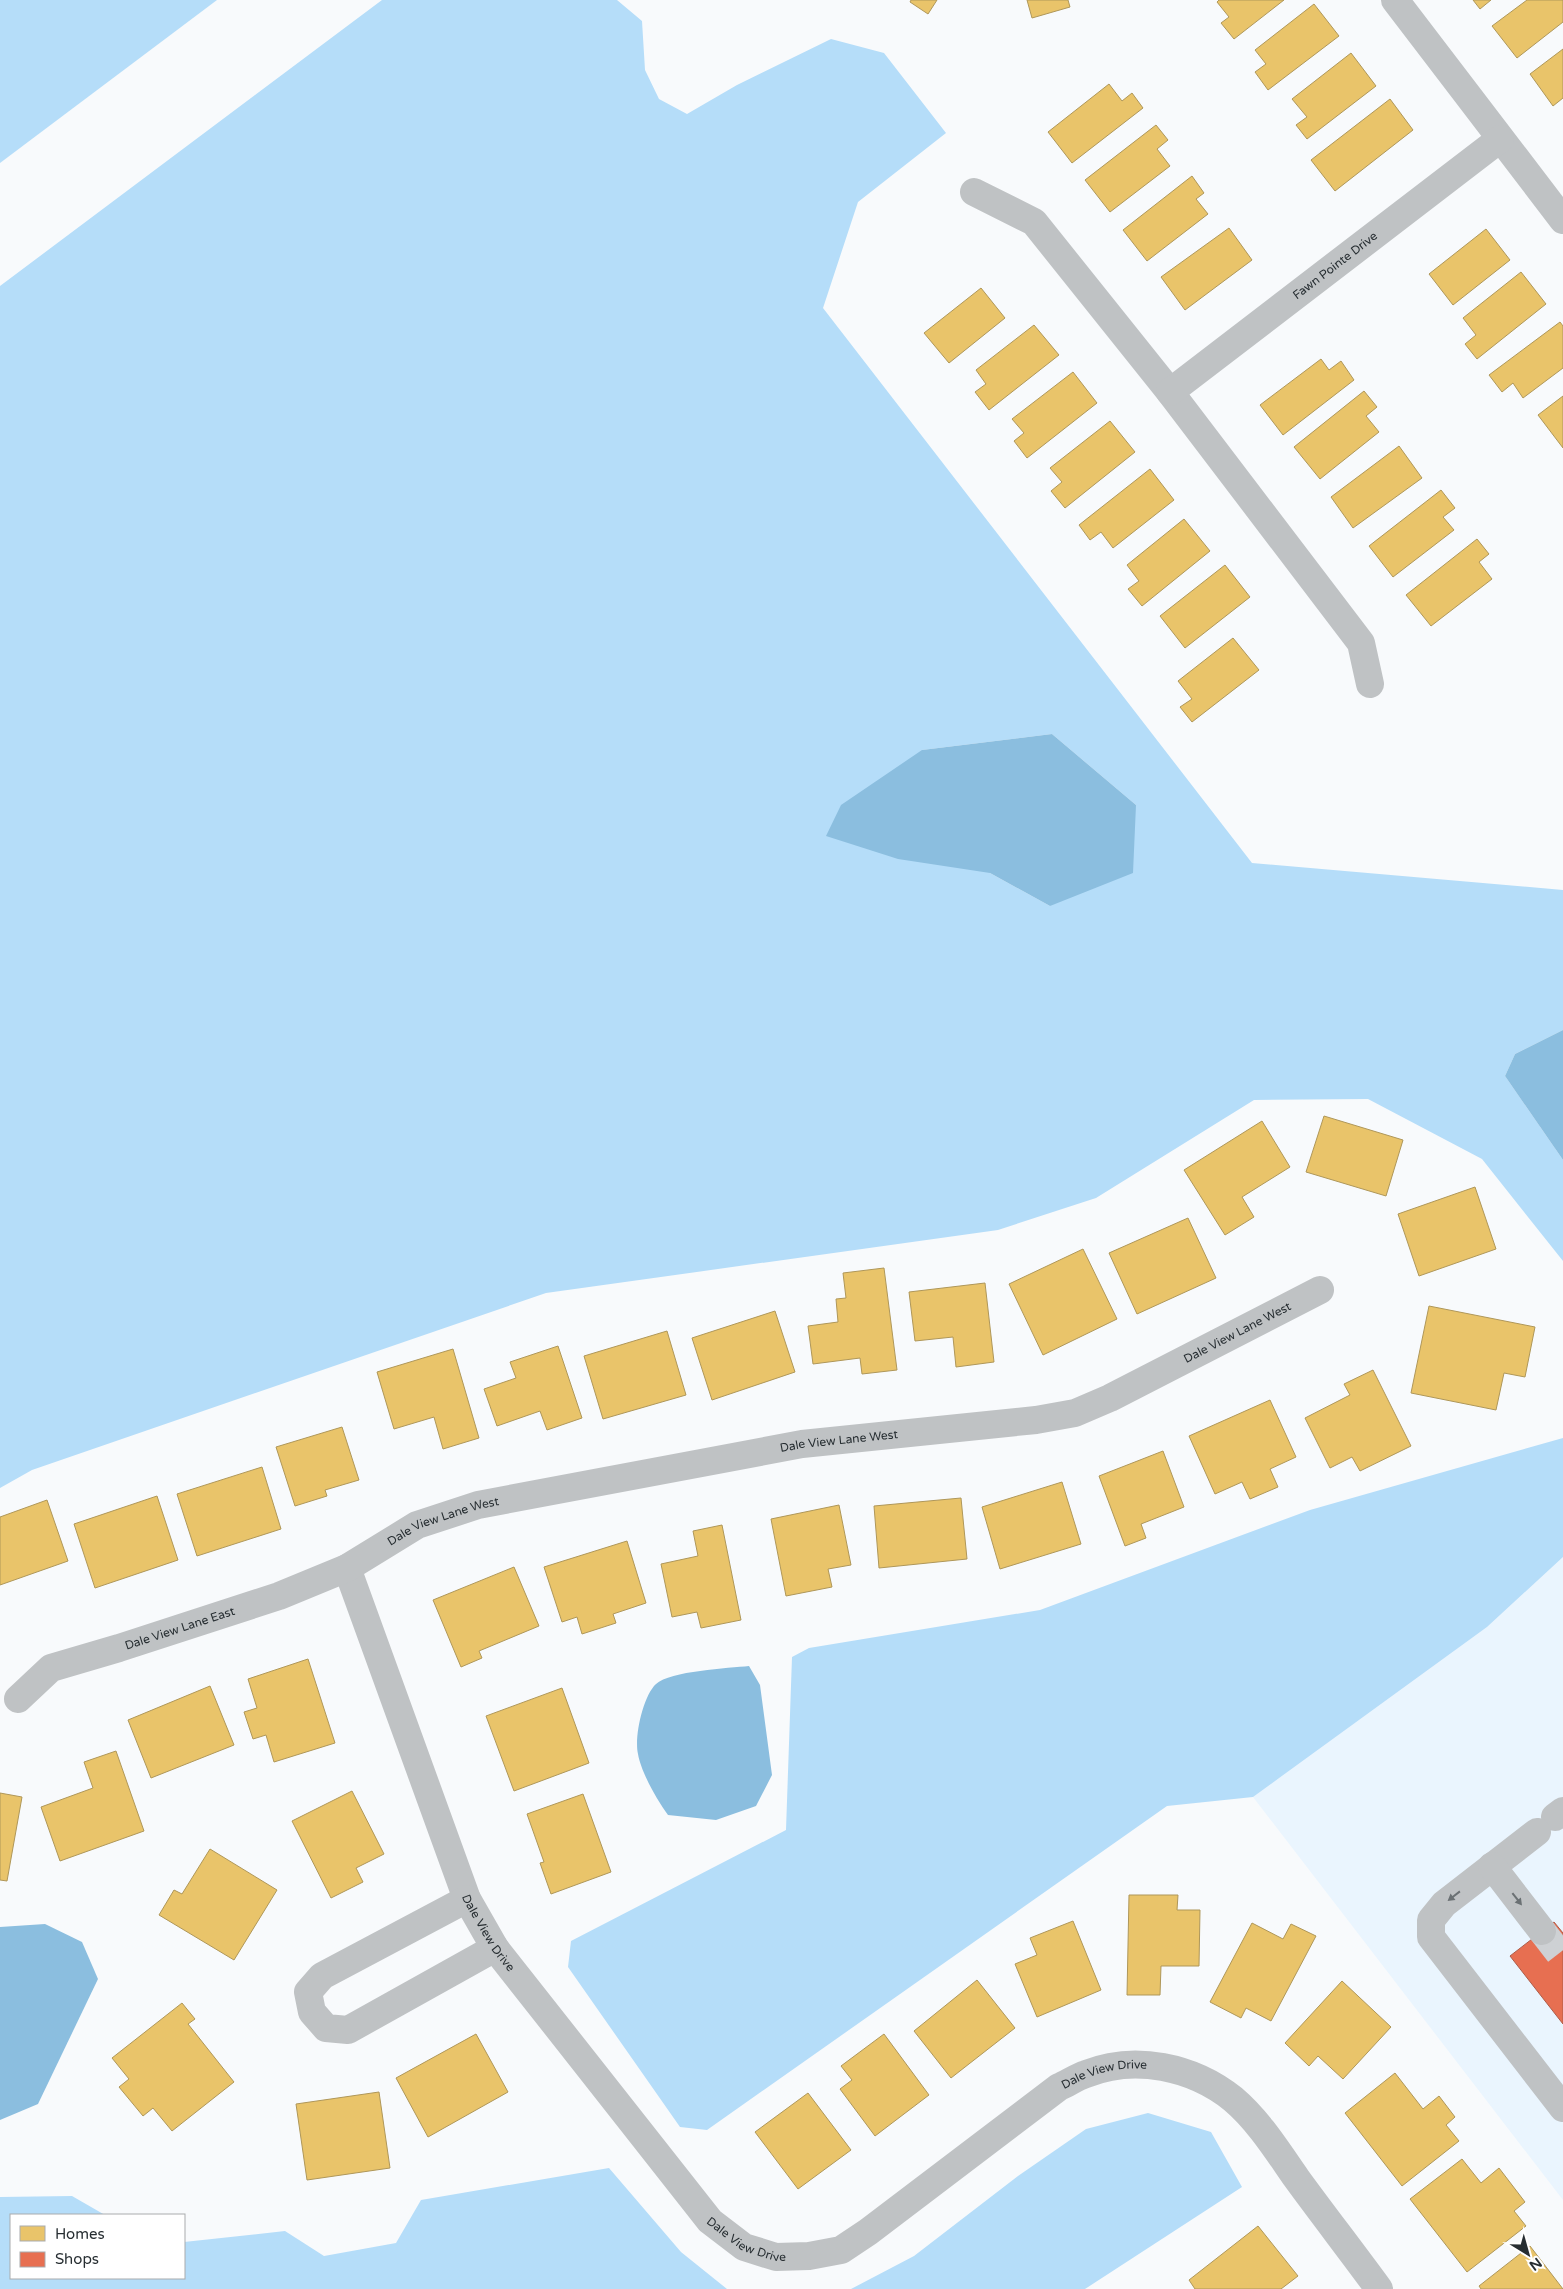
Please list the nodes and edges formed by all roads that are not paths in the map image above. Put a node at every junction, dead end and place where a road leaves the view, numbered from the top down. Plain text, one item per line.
1 (1395, 0) edge
2 (1500, 139) junction
3 (974, 192) dead end
4 (1563, 220) edge
5 (1170, 392) junction
6 (1370, 684) dead end
7 (1320, 1290) dead end
8 (348, 1568) junction
9 (18, 1699) dead end
10 (1551, 1820) edge
11 (1492, 1866) junction
12 (468, 1899) junction
13 (1542, 1931) tunnel mouth
14 (495, 1948) junction
15 (1563, 2108) edge
16 (1379, 2289) edge

1 - 2 street
2 - 4 street
2 - 5 street, Fawn Pointe Drive
3 - 5 street
5 - 6 street
7 - 8 street, Dale View Lane West
8 - 9 street, Dale View Lane East
8 - 12 street, Dale View Drive
10 - 11 street
11 -> 13 street
11 -> 15 street
12 - 14 street, Dale View Drive
12 - 14 street
14 - 16 street, Dale View Drive

